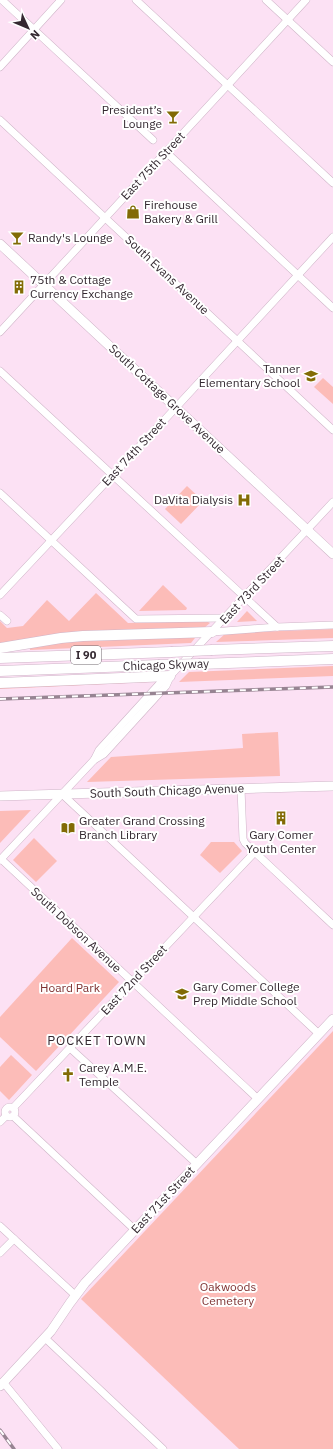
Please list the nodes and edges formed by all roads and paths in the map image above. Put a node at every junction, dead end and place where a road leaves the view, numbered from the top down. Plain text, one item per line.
1 (2, 0) edge
2 (61, 0) edge
3 (136, 0) edge
4 (266, 0) edge
5 (306, 0) edge
6 (288, 20) junction
7 (34, 30) junction
8 (333, 62) edge
9 (0, 67) edge
10 (228, 85) junction
11 (0, 120) edge
12 (153, 140) dead end
13 (166, 152) junction
14 (333, 183) edge
15 (105, 218) junction
16 (333, 237) edge
17 (0, 244) edge
18 (298, 275) junction
19 (44, 285) junction
20 (333, 308) edge
21 (0, 332) edge
22 (238, 341) junction
23 (0, 371) edge
24 (176, 408) junction
25 (333, 430) edge
26 (113, 475) junction
27 (0, 493) edge
28 (333, 502) edge
29 (307, 530) junction
30 (51, 541) junction
31 (333, 554) edge
32 (0, 595) edge
33 (244, 598) junction
34 (0, 615) edge
35 (225, 618) junction
36 (7, 621) dead end
37 (333, 625) edge
38 (277, 627) junction
39 (212, 632) junction
40 (333, 646) edge
41 (0, 648) edge
42 (0, 658) edge
43 (333, 659) edge
44 (0, 672) edge
45 (170, 676) junction
46 (0, 683) edge
47 (333, 786) edge
48 (241, 789) junction
49 (62, 794) junction
50 (0, 796) edge
51 (255, 852) junction
52 (0, 860) edge
53 (194, 917) junction
54 (333, 925) edge
55 (132, 982) junction
56 (333, 1019) edge
57 (319, 1034) junction
58 (70, 1048) junction
59 (258, 1099) junction
60 (0, 1104) edge
61 (10, 1112) junction
62 (0, 1122) edge
63 (197, 1164) junction
64 (0, 1226) edge
65 (135, 1230) junction
66 (14, 1239) junction
67 (0, 1254) edge
68 (75, 1295) junction
69 (45, 1338) junction
70 (2, 1384) edge
71 (58, 1449) edge
72 (163, 1449) edge

1 - 7 street
2 - 7 street
3 - 10 street
4 - 6 street
5 - 6 street, East 75th Street
6 - 8 street
6 - 10 street, East 75th Street
7 - 9 street
7 - 12 street
10 - 13 street, East 75th Street
10 - 14 street
11 - 15 street, South Evans Avenue
13 - 15 street, East 75th Street
13 - 18 street
15 - 19 street, East 75th Street
15 - 22 street, South Evans Avenue
16 - 18 street, East 74th Street
17 - 19 main road, South Cottage Grove Avenue
18 - 20 street
18 - 22 street, East 74th Street
19 - 21 street, East 75th Street
19 - 24 main road, South Cottage Grove Avenue
22 - 24 street, East 74th Street
22 - 25 street, South Evans Avenue
23 - 26 street
24 - 26 street, East 74th Street
24 - 29 main road, South Cottage Grove Avenue
26 - 30 street, East 74th Street
26 - 33 street
27 - 30 street
28 - 29 street, East 73rd Street
29 - 31 main road, South Cottage Grove Avenue
29 - 33 street, East 73rd Street
30 - 32 street, East 74th Street
30 - 35 street
33 - 35 street, East 73rd Street
33 - 38 street
34 - 36 street
35 - 39 street, East 73rd Street
37 - 38 street
38 - 39 street
39 - 41 highway
39 - 45 street, East 73rd Street
40 - 42 highway, Chicago Skyway / I 90, bridge
43 - 44 highway, Chicago Skyway / I 90, bridge
45 - 46 highway
45 - 49 street, East 73rd Street
47 - 48 main road, South South Chicago Avenue
48 - 49 main road, South South Chicago Avenue
48 - 51 street
49 - 50 main road, South South Chicago Avenue
49 - 52 street, East 73rd Street
49 - 53 street
51 - 53 street, East 72nd Street
51 - 54 street
52 - 55 street, South Dobson Avenue
53 - 55 street, East 72nd Street
53 - 57 street
55 - 58 street, East 72nd Street
55 - 59 street, South Dobson Avenue
56 - 57 main road, East 71st Street
57 - 59 main road, East 71st Street
58 - 61 street, East 72nd Street
58 - 63 street
59 - 63 main road, East 71st Street
60 - 61 street
61 - 62 street, East 72nd Street
61 - 65 street
63 - 65 main road, East 71st Street
64 - 66 street
65 - 68 main road, East 71st Street
66 - 67 street
66 - 68 street
68 - 69 main road, East 71st Street
69 - 70 main road, East 71st Street
69 - 72 street
70 - 71 street

